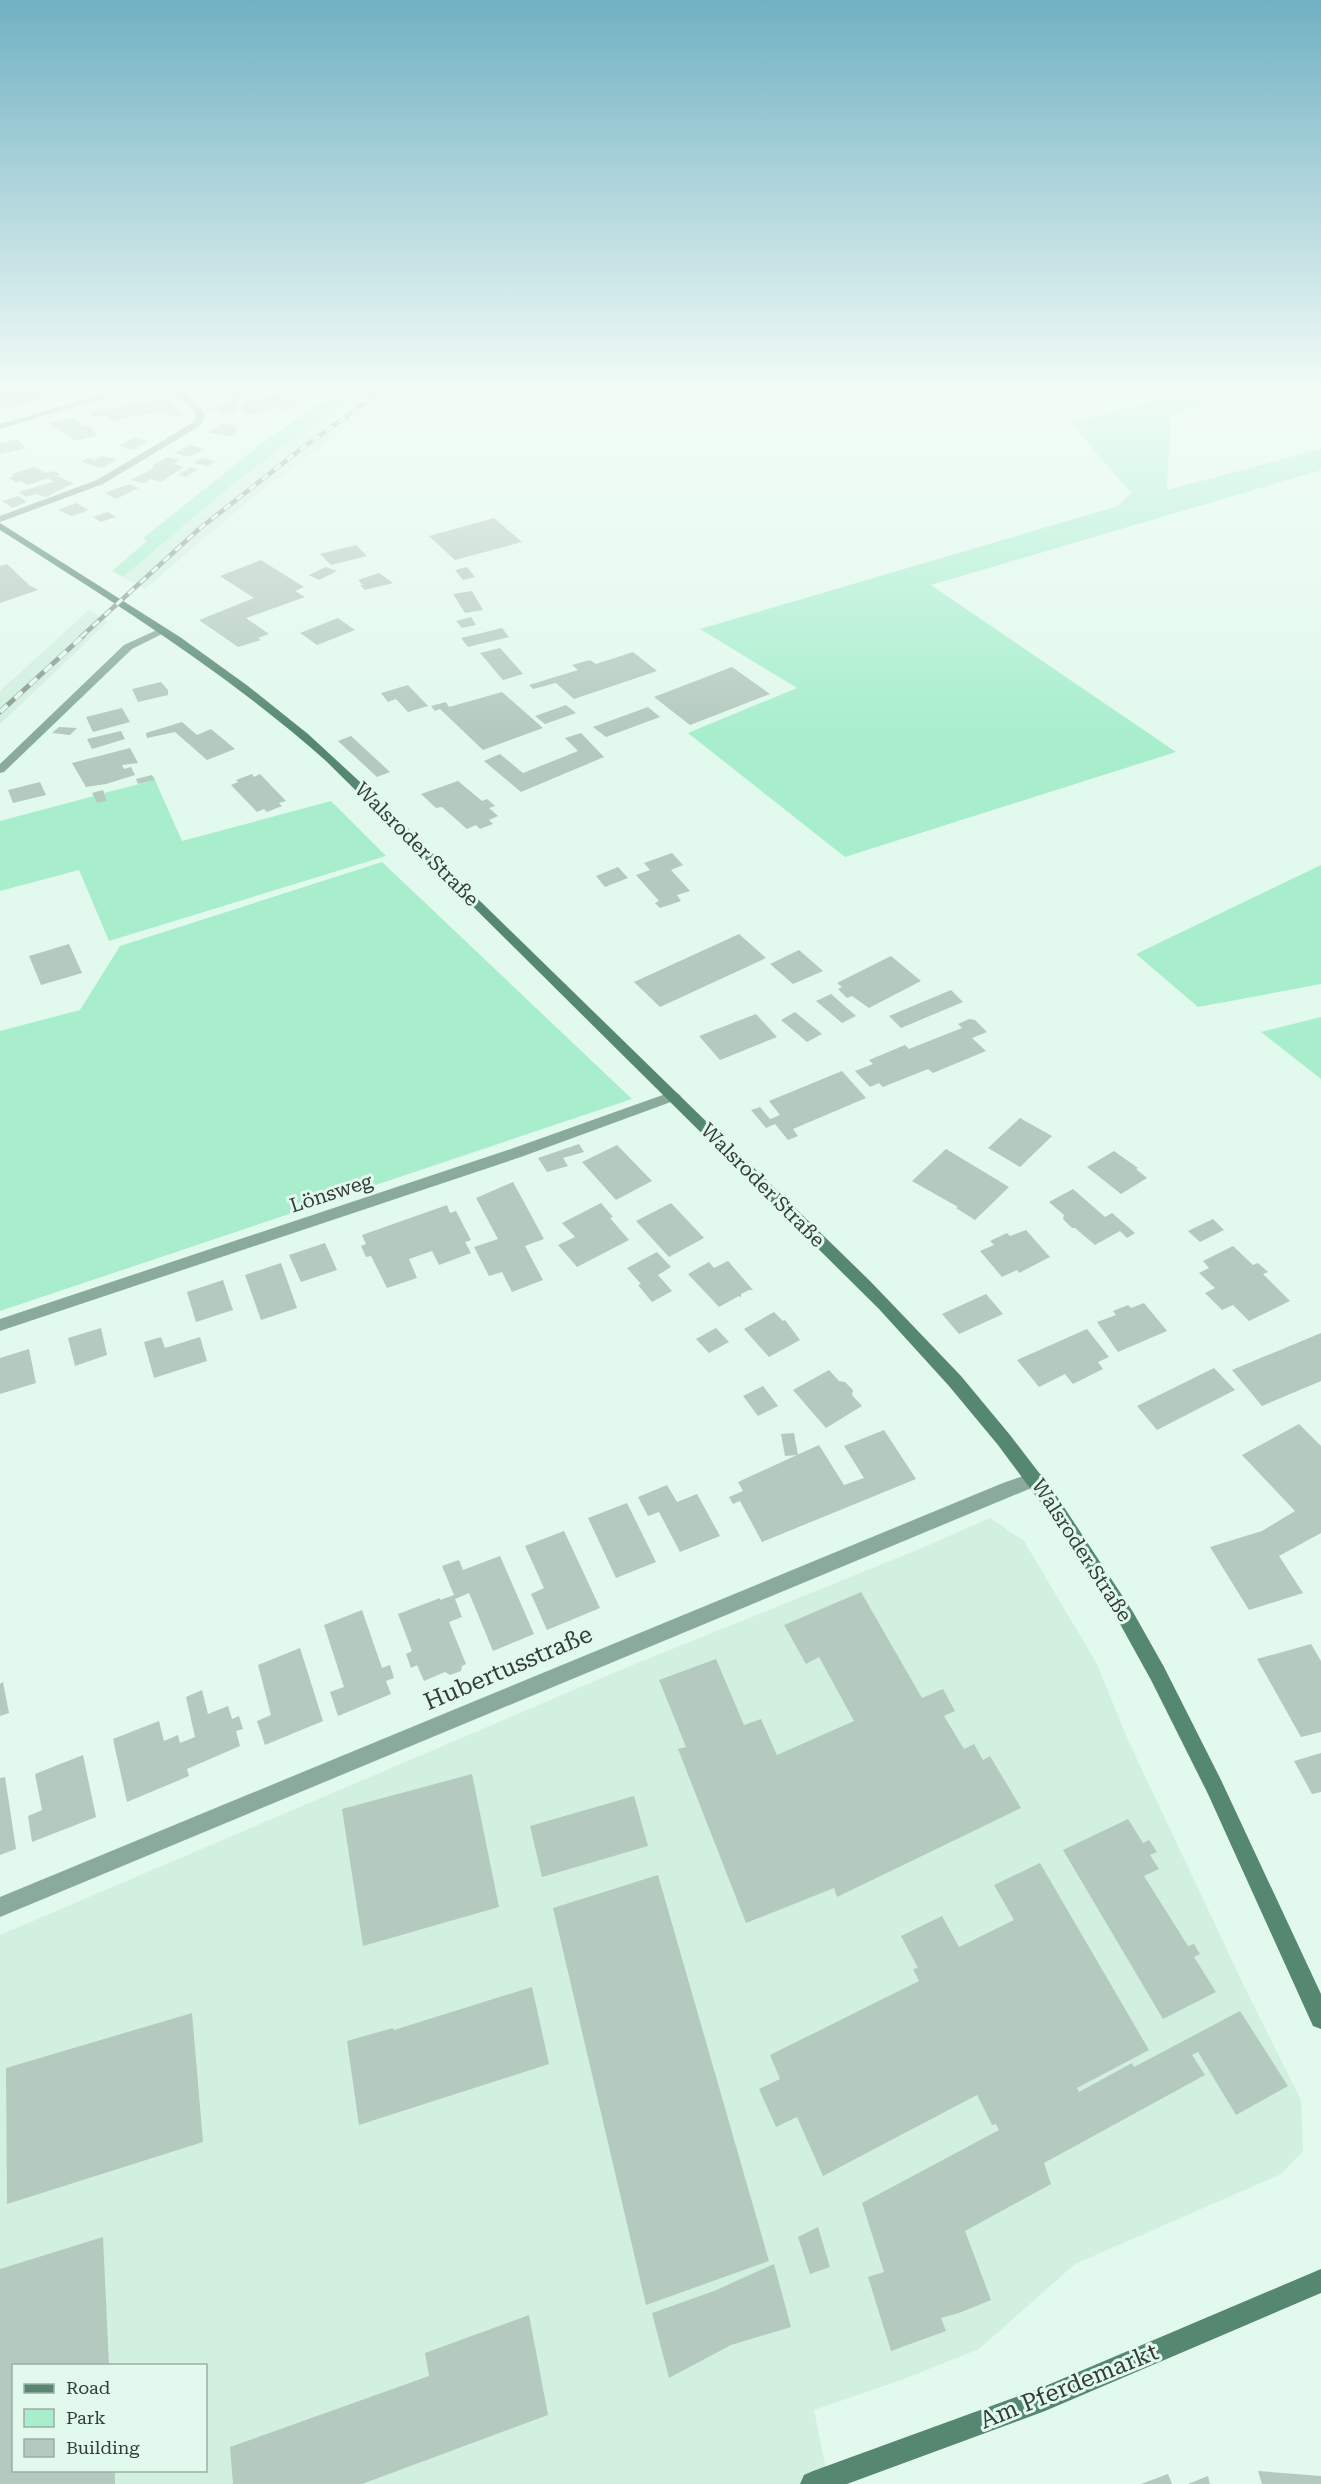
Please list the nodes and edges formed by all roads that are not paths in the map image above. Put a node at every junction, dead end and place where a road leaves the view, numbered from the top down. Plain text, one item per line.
1 (49, 501) edge
2 (0, 519) edge
3 (0, 526) edge
4 (163, 631) junction
5 (0, 770) edge
6 (674, 1096) junction
7 (0, 1325) edge
8 (1035, 1479) junction
9 (0, 1907) edge
10 (1321, 2018) edge
11 (1321, 2281) edge
12 (813, 2484) edge

1 - 2 street
3 - 4 street, Walsroder Straße
4 - 5 street
4 - 6 street, Walsroder Straße
6 - 7 street, Lönsweg
6 - 8 street, Walsroder Straße
8 - 9 street, Hubertusstraße
8 - 10 street, Walsroder Straße
11 - 12 street, Am Pferdemarkt

